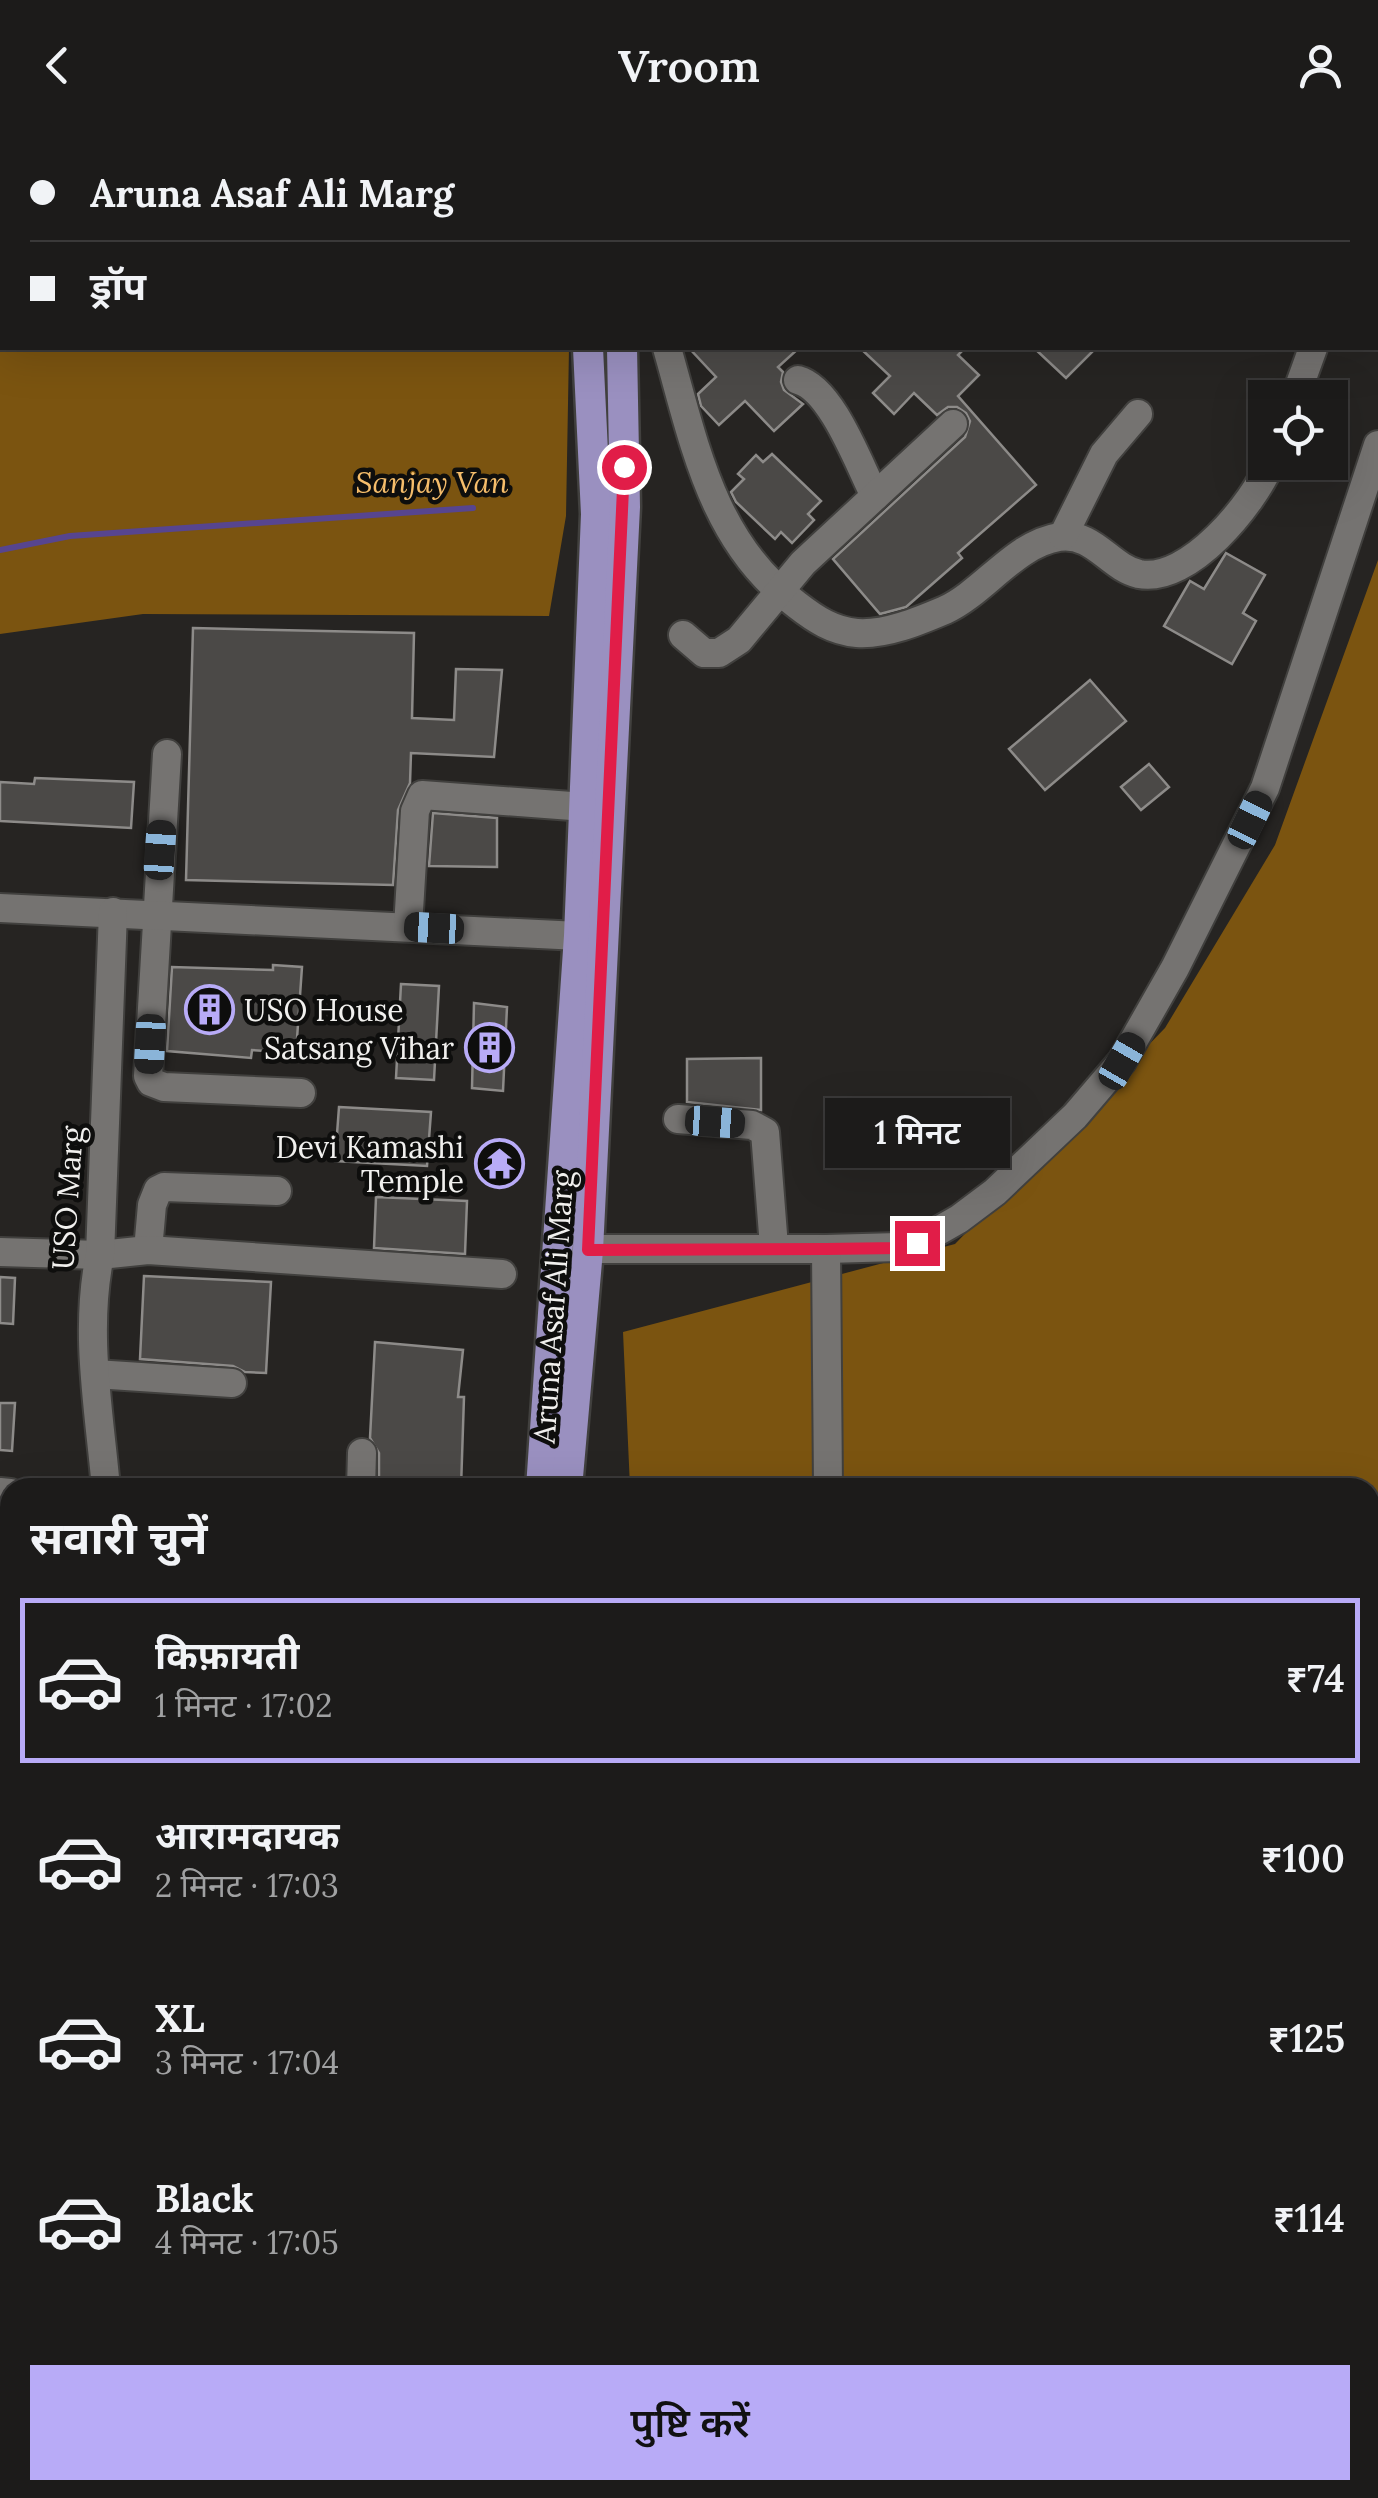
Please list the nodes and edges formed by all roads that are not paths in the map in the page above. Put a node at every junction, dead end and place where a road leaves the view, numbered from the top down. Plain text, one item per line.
1 (588, 350) edge
2 (622, 350) edge
3 (667, 350) edge
4 (1312, 350) edge
5 (798, 380) dead end
6 (1302, 380) edge
7 (1138, 414) dead end
8 (954, 424) dead end
9 (1378, 445) edge
10 (1261, 480) edge
11 (876, 496) junction
12 (1063, 536) junction
13 (779, 592) junction
14 (683, 635) dead end
15 (168, 754) dead end
16 (585, 808) junction
17 (0, 908) edge
18 (113, 912) junction
19 (156, 914) junction
20 (408, 927) junction
21 (580, 936) junction
22 (301, 1093) dead end
23 (678, 1119) dead end
24 (278, 1190) dead end
25 (774, 1247) junction
26 (557, 1248) junction
27 (826, 1249) junction
28 (148, 1250) junction
29 (588, 1250) junction
30 (0, 1252) edge
31 (100, 1254) junction
32 (502, 1274) dead end
33 (95, 1374) junction
34 (232, 1383) dead end
35 (362, 1453) dead end
36 (105, 1478) edge
37 (361, 1478) edge
38 (542, 1478) edge
39 (568, 1478) edge
40 (828, 1478) edge

1 - 16 main road, Aruna Asaf Ali Marg
2 - 29 main road, Aruna Asaf Ali Marg
3 - 13 street
4 - 6 street
5 - 11 street
7 - 12 street
8 - 11 street
9 - 27 street
10 - 12 street
11 - 13 street
12 - 13 street
13 - 14 street
15 - 19 street
16 - 20 street
16 - 21 main road, Aruna Asaf Ali Marg
17 - 18 street
18 - 19 street
18 - 31 street, USO Marg
19 - 20 street
19 - 22 street
20 - 21 street
21 - 26 main road, Aruna Asaf Ali Marg
23 - 25 street
24 - 28 street
25 - 27 street
25 - 29 street
26 - 29 street
26 - 38 main road, Aruna Asaf Ali Marg
27 - 40 street
28 - 31 street
28 - 32 street
29 - 39 main road, Aruna Asaf Ali Marg
30 - 31 street
31 - 33 street, USO Marg
33 - 34 street
33 - 36 street, USO Marg
35 - 37 street

